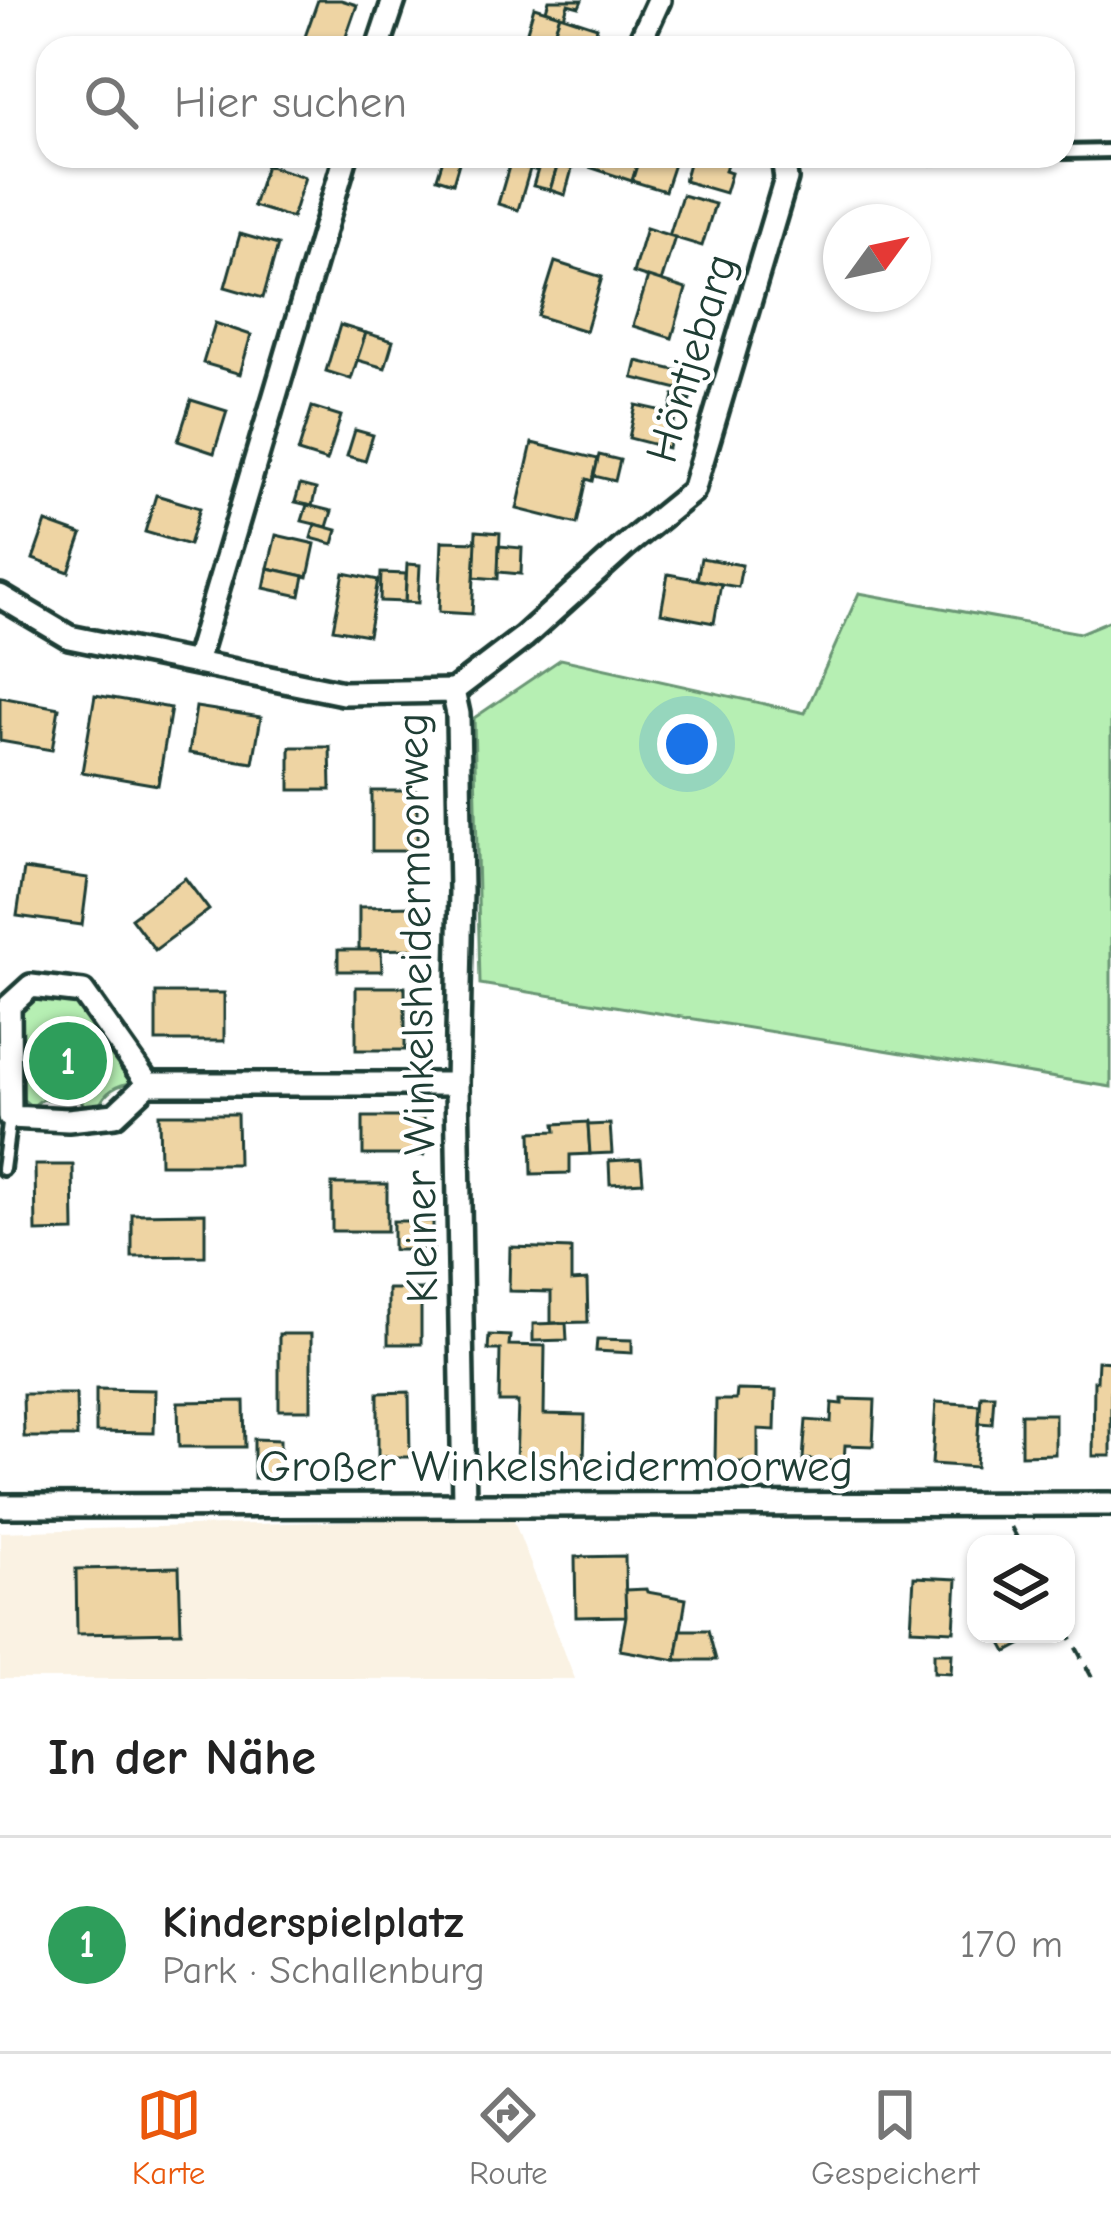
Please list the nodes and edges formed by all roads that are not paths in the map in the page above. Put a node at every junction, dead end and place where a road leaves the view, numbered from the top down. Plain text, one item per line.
1 (394, 0) edge
2 (659, 0) edge
3 (386, 36) edge
4 (642, 36) edge
5 (1111, 151) edge
6 (1075, 152) edge
7 (342, 168) edge
8 (784, 168) edge
9 (0, 596) edge
10 (196, 662) junction
11 (453, 691) junction
12 (148, 1084) junction
13 (458, 1084) junction
14 (10, 1117) junction
15 (3, 1169) edge
16 (464, 1503) junction
17 (1111, 1504) edge
18 (0, 1505) edge

1 - 3 street
2 - 4 street
5 - 6 lane
7 - 10 street
8 - 11 street, Höntjebarg
9 - 10 street, Kleiner Winkelsheidermoorweg
10 - 11 street, Kleiner Winkelsheidermoorweg
11 - 13 street, Kleiner Winkelsheidermoorweg
12 - 13 street
12 - 14 street
12 - 14 street
13 - 16 street, Kleiner Winkelsheidermoorweg
14 - 15 lane
16 - 17 street, Großer Winkelsheidermoorweg
16 - 18 street, Großer Winkelsheidermoorweg

